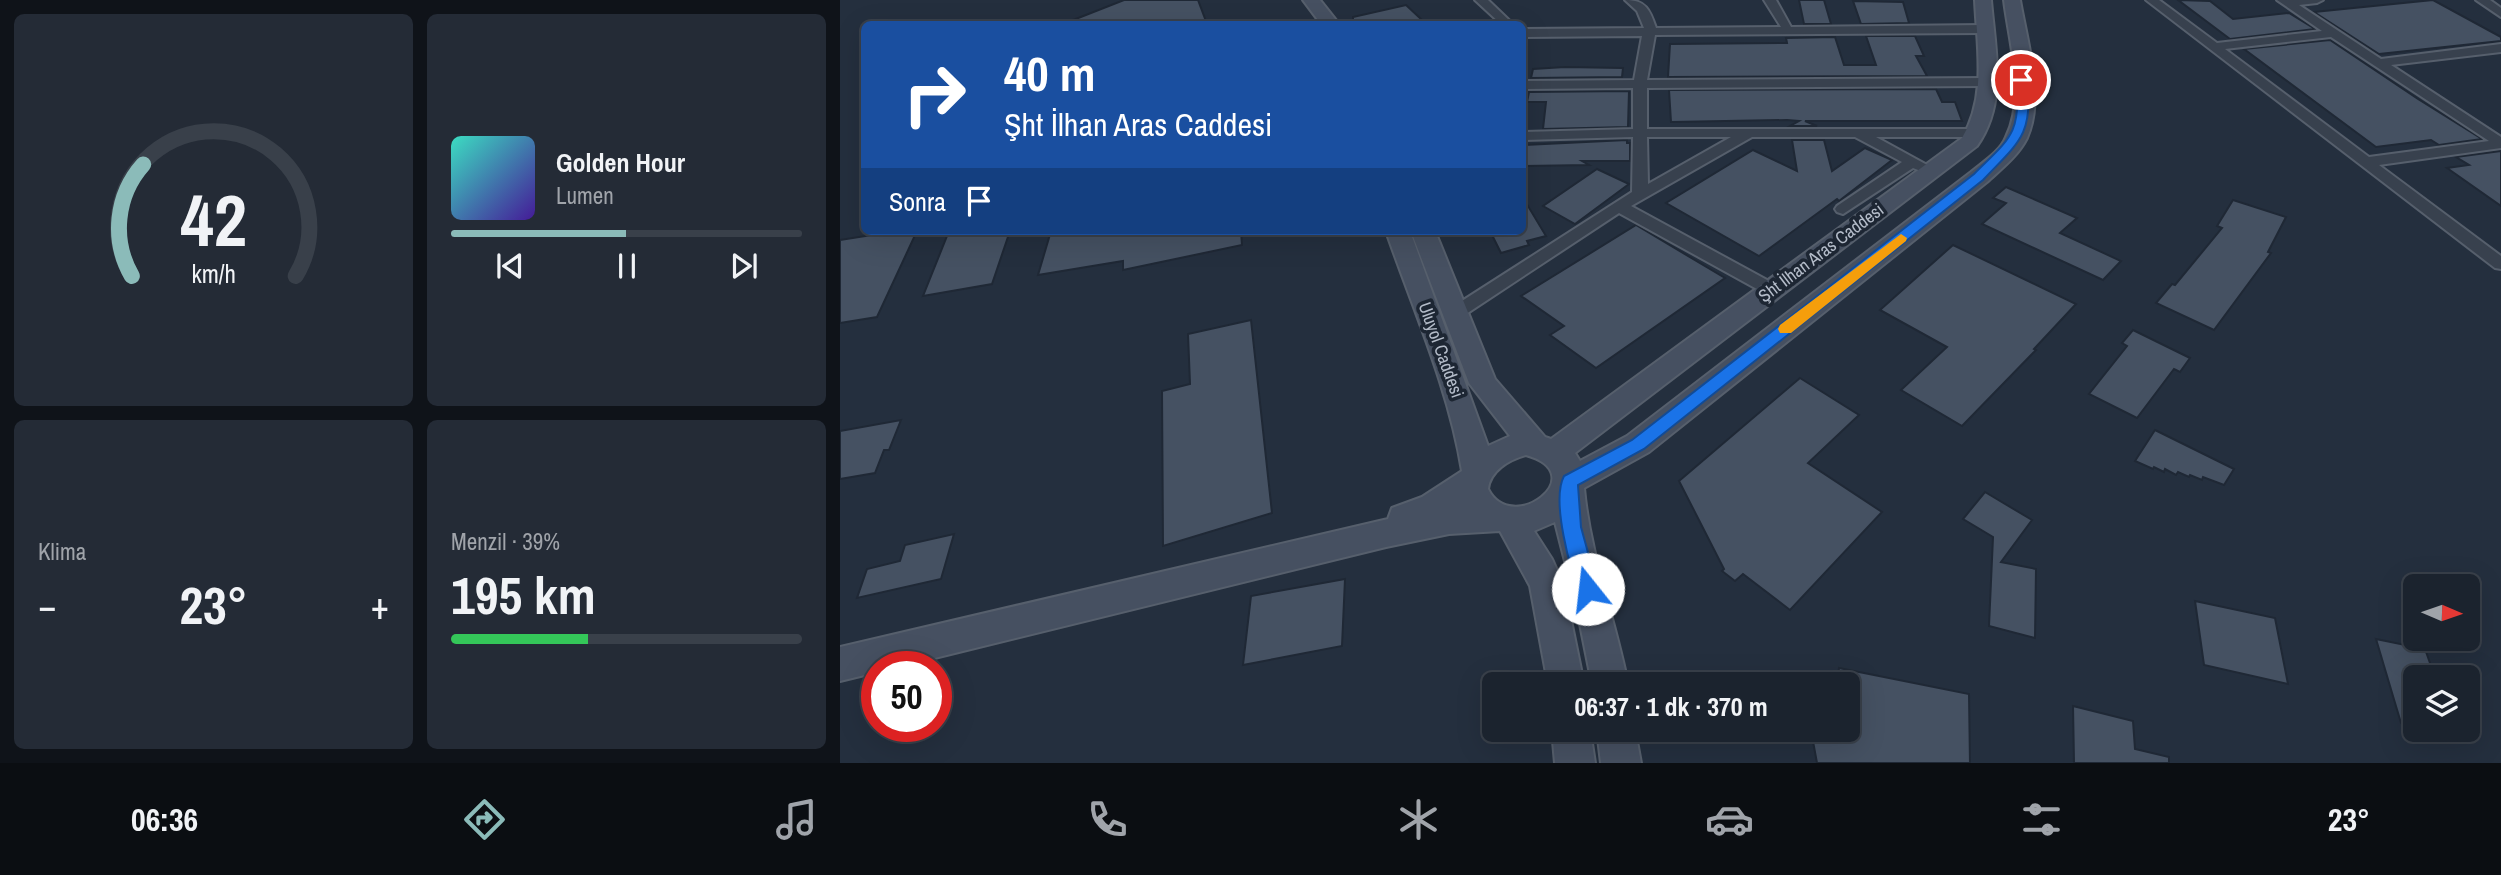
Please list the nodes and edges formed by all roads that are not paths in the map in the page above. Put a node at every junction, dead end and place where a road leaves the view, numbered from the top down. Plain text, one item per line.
1 (1481, 0) edge
2 (1631, 0) edge
3 (1770, 0) edge
4 (1983, 0) edge
5 (2012, 0) edge
6 (2152, 0) edge
7 (2317, 0) edge
8 (2285, 1) edge
9 (2484, 1) edge
10 (2501, 3) edge
11 (1301, 5) edge
12 (2501, 13) edge
13 (1325, 21) edge
14 (1504, 21) edge
15 (1786, 26) dead end
16 (1984, 29) junction
17 (1649, 31) junction
18 (1526, 33) edge
19 (2334, 33) junction
20 (2214, 47) junction
21 (2501, 48) edge
22 (2379, 63) junction
23 (1988, 82) junction
24 (1640, 83) junction
25 (1526, 85) edge
26 (1639, 133) junction
27 (1748, 133) junction
28 (1857, 133) junction
29 (1977, 133) junction
30 (1526, 136) edge
31 (2501, 143) edge
32 (2366, 162) junction
33 (1921, 166) junction
34 (1640, 193) junction
35 (1619, 206) junction
36 (1843, 209) dead end
37 (1399, 235) edge
38 (1425, 235) edge
39 (2497, 257) edge
40 (1772, 290) junction
41 (1457, 312) junction
42 (1545, 448) junction
43 (1476, 474) junction
44 (1569, 484) junction
45 (1504, 519) junction
46 (1312, 551) junction
47 (840, 664) edge
48 (1564, 672) edge
49 (1607, 672) edge
50 (1572, 742) edge
51 (1618, 742) edge
52 (1575, 763) edge
53 (1621, 763) edge

1 - 14 street
2 - 17 street
3 - 15 street
4 - 16 main road
5 - 44 main road, Şht İlhan Aras Caddesi
6 - 20 street
7 - 8 street
8 - 19 street
9 - 10 street
9 - 12 street
11 - 13 main road
16 - 17 street
16 - 23 main road
17 - 18 street
17 - 24 street
19 - 20 street
19 - 22 street
20 - 32 street
21 - 22 street
22 - 31 street
23 - 24 street
23 - 29 main road
24 - 25 street
24 - 26 street
26 - 27 street
26 - 30 street
26 - 34 street
27 - 28 street
27 - 34 street
28 - 29 street
28 - 33 street
29 - 33 main road, Şht İlhan Aras Caddesi
31 - 32 street
32 - 39 street
33 - 36 street
33 - 40 main road, Şht İlhan Aras Caddesi
34 - 35 street
35 - 40 street
35 - 41 street
37 - 43 main road, Uluyol Caddesi
38 - 41 main road, Uluyol Caddesi
40 - 42 main road, Şht İlhan Aras Caddesi
41 - 42 main road, Uluyol Caddesi
42 - 43 main road
42 - 44 main road
43 - 45 main road
43 - 46 main road
44 - 45 main road
44 - 49 main road
45 - 46 main road
45 - 48 main road
46 - 47 main road
50 - 52 main road
51 - 53 main road

